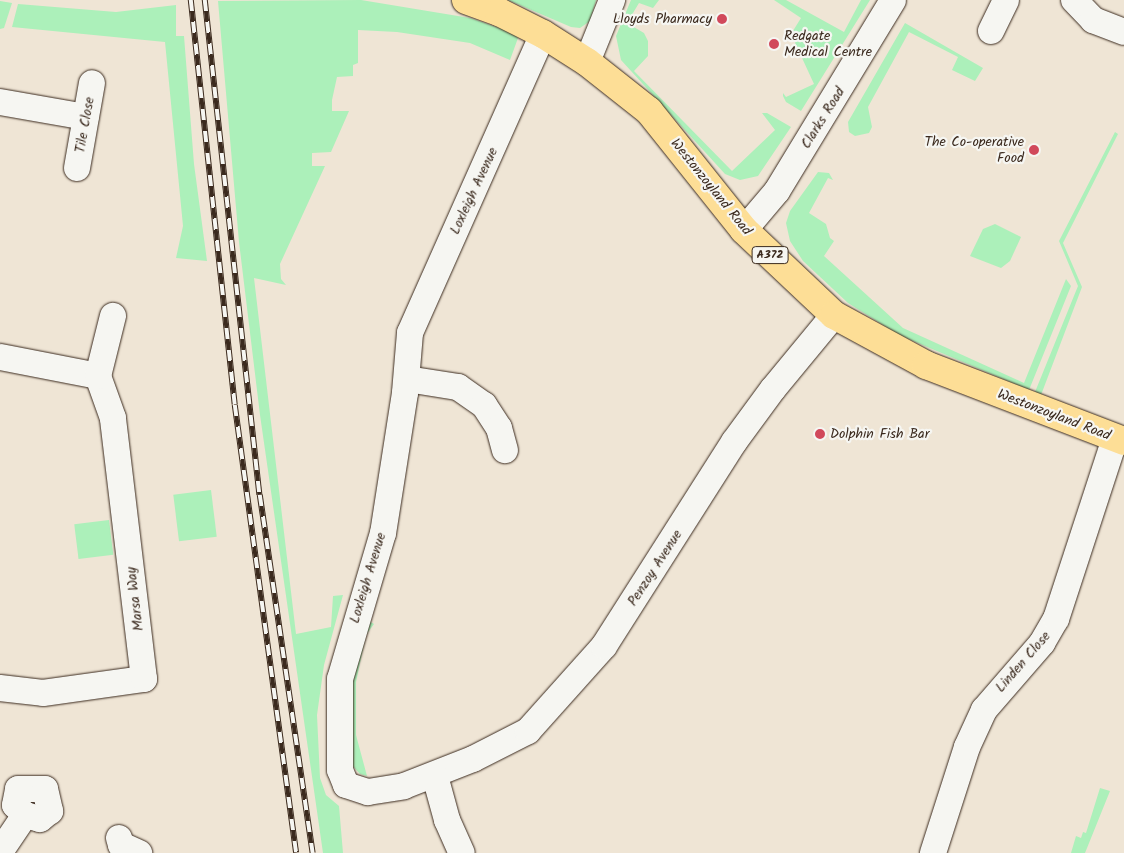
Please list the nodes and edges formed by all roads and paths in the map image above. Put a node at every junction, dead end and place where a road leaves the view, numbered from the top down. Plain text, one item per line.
1 (466, 0) edge
2 (612, 0) edge
3 (893, 0) edge
4 (1006, 0) edge
5 (1074, 0) edge
6 (992, 31) dead end
7 (1124, 32) edge
8 (543, 34) junction
9 (588, 62) junction
10 (92, 83) dead end
11 (0, 102) edge
12 (86, 117) junction
13 (77, 168) dead end
14 (744, 230) junction
15 (834, 315) junction
16 (113, 316) dead end
17 (0, 357) edge
18 (98, 376) junction
19 (406, 379) junction
20 (508, 434) dead end
21 (1120, 439) edge
22 (0, 688) edge
23 (435, 776) junction
24 (341, 778) joint
25 (25, 815) dead end
26 (119, 838) dead end
27 (0, 852) edge
28 (139, 853) edge
29 (462, 853) edge
30 (933, 853) edge

1 - 8 main road, Westonzoyland Road / A372
2 - 9 street
3 - 14 street, Clarks Road
4 - 6 street
5 - 7 street
8 - 9 main road, Westonzoyland Road / A372
8 - 19 street, Loxleigh Avenue
9 - 14 main road, Westonzoyland Road / A372
10 - 12 street, Tile Close
11 - 12 street
12 - 13 street, Tile Close
14 - 15 main road, Westonzoyland Road / A372
15 - 21 main road, Westonzoyland Road / A372
15 - 23 street, Penzoy Avenue
16 - 18 street
17 - 18 street
18 - 22 street, Marsa Way
19 - 20 street
19 - 24 street, Loxleigh Avenue
21 - 30 street, Linden Close
23 - 24 street, Penzoy Avenue
23 - 29 street
25 - 27 street
26 - 28 street

